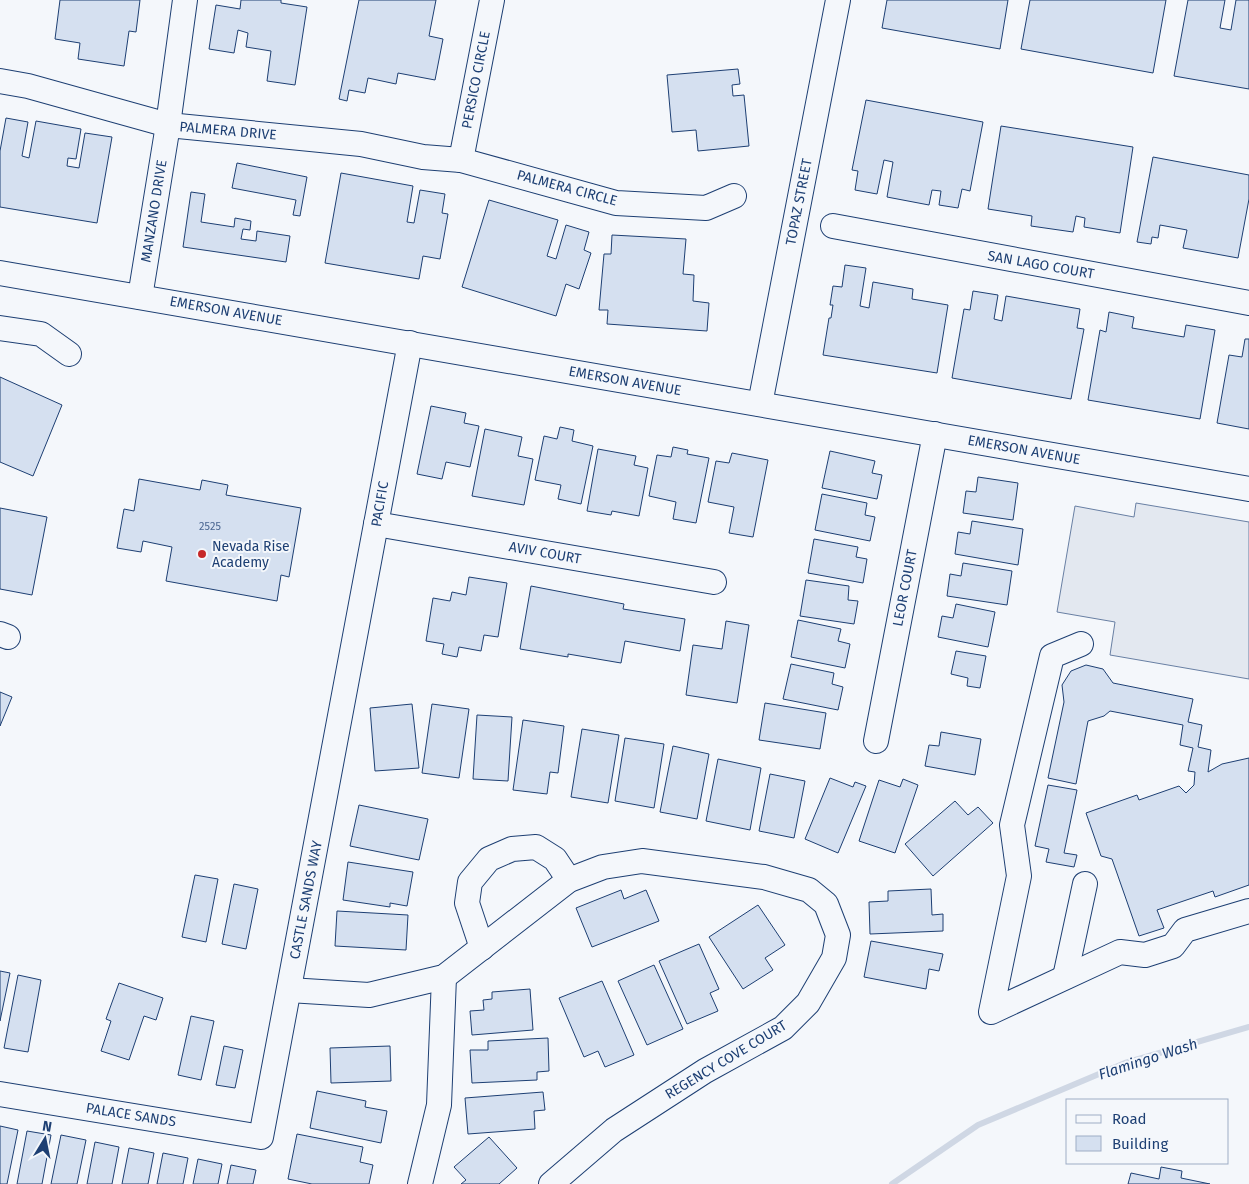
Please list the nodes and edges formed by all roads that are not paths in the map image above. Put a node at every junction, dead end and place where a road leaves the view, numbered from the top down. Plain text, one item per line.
1 (185, 0) edge
2 (492, 0) edge
3 (838, 0) edge
4 (0, 81) edge
5 (168, 125) junction
6 (461, 160) junction
7 (734, 196) dead end
8 (833, 226) dead end
9 (0, 272) edge
10 (140, 296) junction
11 (1249, 303) edge
12 (0, 328) edge
13 (410, 343) junction
14 (69, 354) dead end
15 (760, 404) junction
16 (935, 434) junction
17 (1249, 489) edge
18 (376, 524) junction
19 (714, 582) dead end
20 (1081, 644) dead end
21 (350, 664) joint
22 (876, 741) dead end
23 (569, 880) junction
24 (1085, 884) dead end
25 (1249, 911) edge
26 (482, 948) junction
27 (444, 977) junction
28 (1065, 978) junction
29 (289, 990) junction
30 (0, 1094) edge
31 (262, 1136) joint
32 (420, 1184) edge
33 (551, 1184) edge

1 - 5 street, MANZANO DRIVE
2 - 6 street, PERSICO CIRCLE
3 - 15 street, TOPAZ STREET
4 - 5 street, PALMERA DRIVE
5 - 6 street, PALMERA DRIVE
5 - 10 street, MANZANO DRIVE
6 - 7 street, PALMERA CIRCLE
8 - 11 street, SAN LAGO COURT
9 - 10 street, EMERSON AVENUE
10 - 13 street, EMERSON AVENUE
12 - 14 street
13 - 15 street, EMERSON AVENUE
13 - 18 street, PACIFIC
15 - 16 street, EMERSON AVENUE
16 - 17 street, EMERSON AVENUE
16 - 22 street, LEOR COURT
18 - 19 street, AVIV COURT
18 - 21 street, PACIFIC
20 - 28 street
21 - 29 street, CASTLE SANDS WAY
23 - 26 street, REGENCY COVE COURT
23 - 26 street
23 - 33 street, REGENCY COVE COURT
24 - 28 street
25 - 28 street
26 - 27 street, REGENCY COVE COURT
27 - 29 street, REGENCY COVE COURT
27 - 32 street
29 - 31 street, CASTLE SANDS WAY
30 - 31 street, PALACE SANDS

